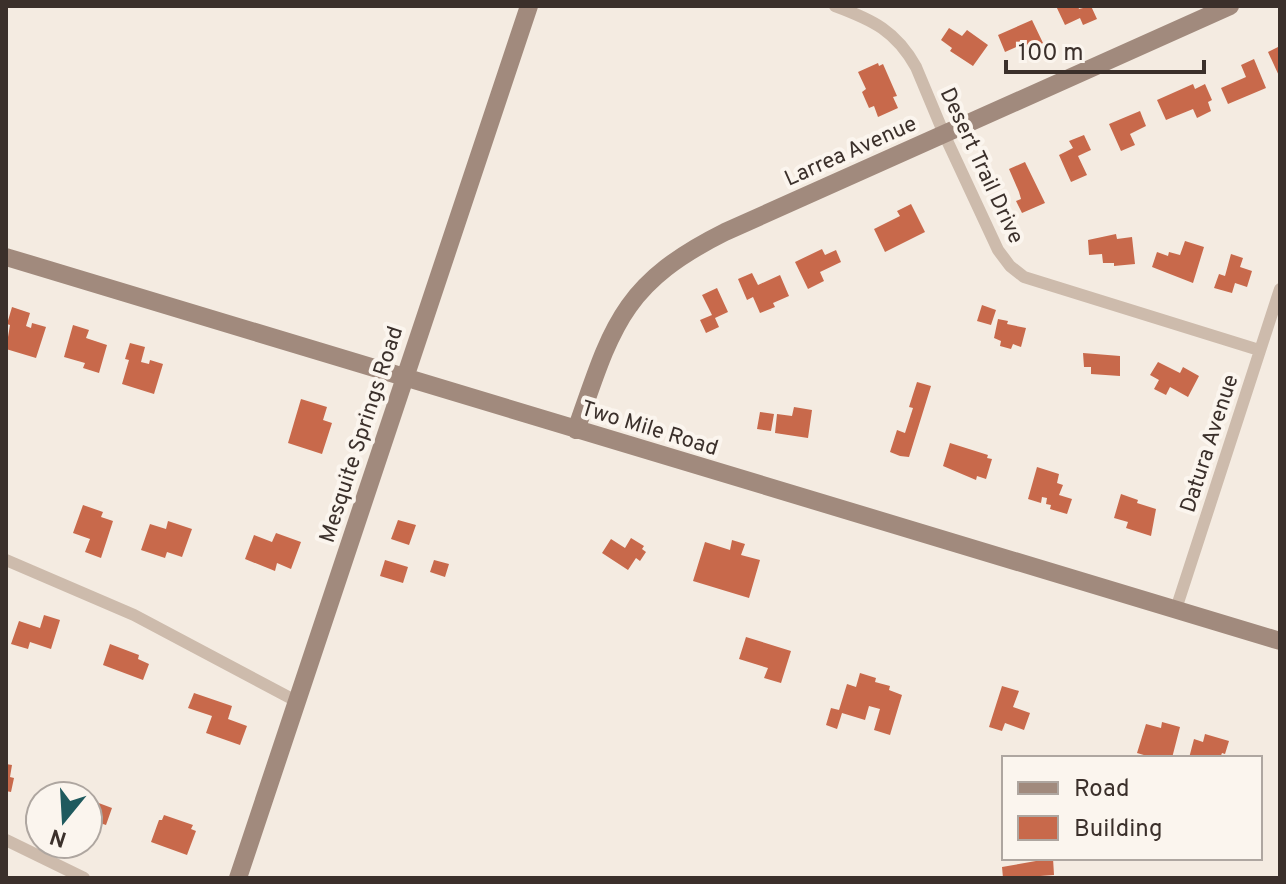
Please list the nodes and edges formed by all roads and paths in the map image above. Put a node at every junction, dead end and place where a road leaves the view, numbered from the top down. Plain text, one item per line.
1 (529, 6) edge
2 (835, 6) edge
3 (1230, 6) edge
4 (944, 134) junction
5 (6, 257) edge
6 (1280, 289) edge
7 (1259, 350) junction
8 (404, 377) junction
9 (576, 430) junction
10 (6, 560) edge
11 (1176, 609) junction
12 (1280, 641) edge
13 (296, 701) junction
14 (6, 840) edge
15 (84, 878) edge
16 (238, 878) edge

1 - 8 main road, Mesquite Springs Road
2 - 4 street, Desert Trail Drive
3 - 4 main road, Larrea Avenue
4 - 7 street, Desert Trail Drive
4 - 9 main road, Larrea Avenue
5 - 8 main road, Two Mile Road
6 - 7 street, Datura Avenue
7 - 11 street, Datura Avenue
8 - 9 main road, Two Mile Road
8 - 13 main road, Mesquite Springs Road
9 - 11 main road, Two Mile Road
10 - 13 street
11 - 12 main road, Two Mile Road
13 - 16 main road, Mesquite Springs Road
14 - 15 street

